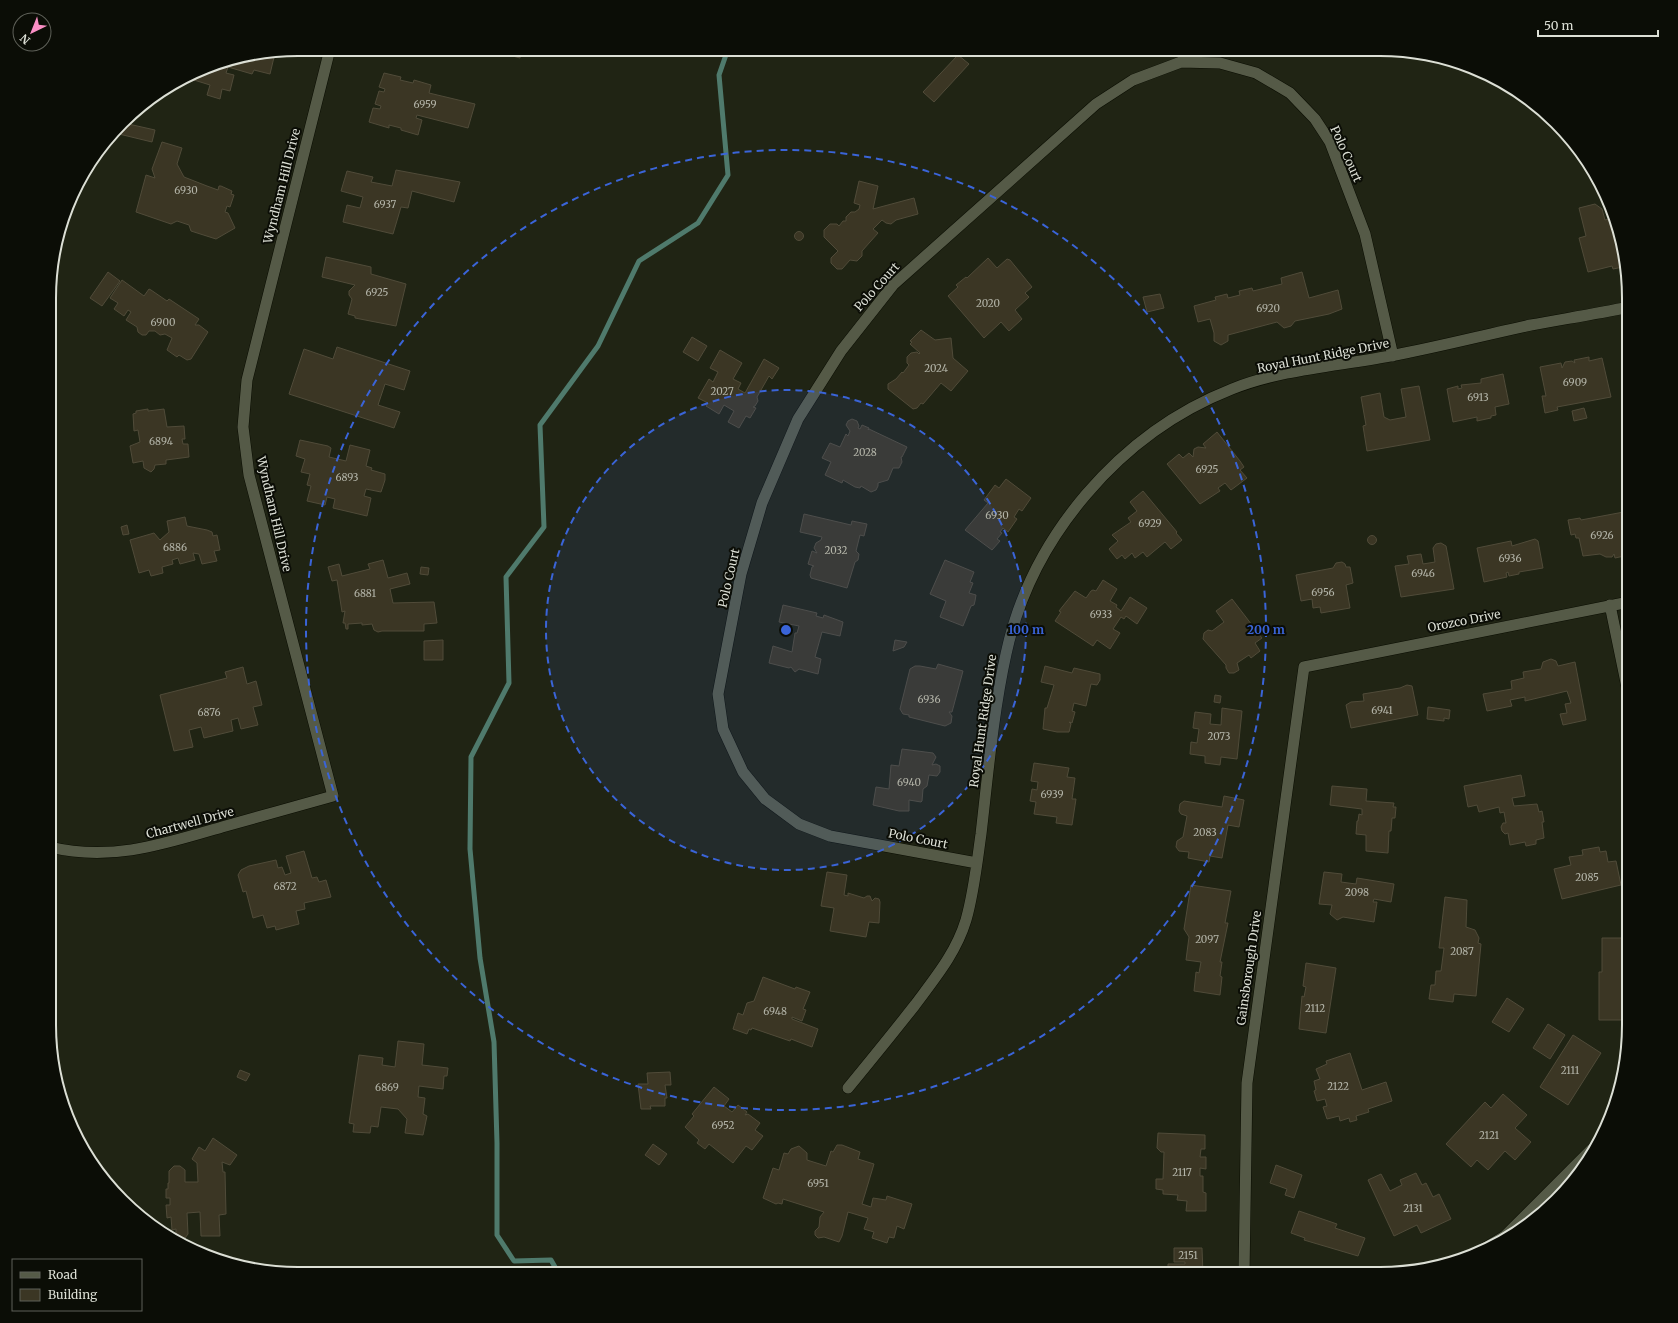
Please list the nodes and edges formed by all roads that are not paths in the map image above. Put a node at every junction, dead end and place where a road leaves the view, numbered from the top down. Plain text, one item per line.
1 (328, 56) edge
2 (1622, 308) edge
3 (1393, 356) junction
4 (1622, 603) edge
5 (1610, 605) junction
6 (1622, 663) edge
7 (1304, 667) joint
8 (333, 796) joint
9 (56, 848) edge
10 (977, 863) junction
11 (848, 1088) dead end
12 (1581, 1159) edge
13 (1517, 1224) edge
14 (1244, 1267) edge

1 - 8 street, Wyndham Hill Drive
2 - 3 street, Royal Hunt Ridge Drive
3 - 10 street, Royal Hunt Ridge Drive
3 - 10 street, Polo Court
4 - 5 street, Orozco Drive
5 - 6 street
5 - 7 street, Orozco Drive
7 - 14 street, Gainsborough Drive
8 - 9 street, Chartwell Drive
10 - 11 street, Royal Hunt Ridge Drive
12 - 13 street

